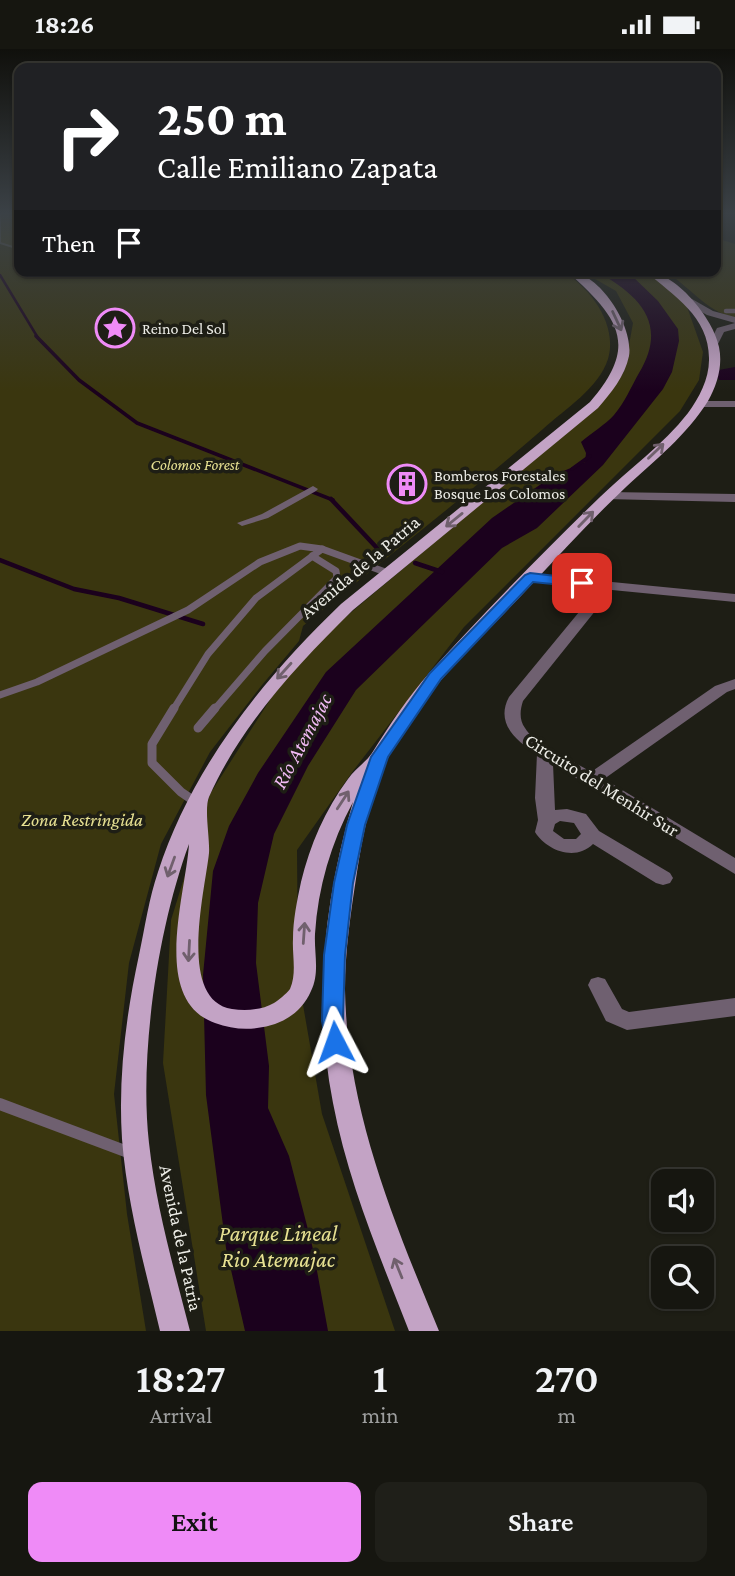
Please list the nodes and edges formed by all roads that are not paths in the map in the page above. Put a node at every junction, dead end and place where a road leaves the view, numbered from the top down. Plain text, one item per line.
1 (579, 277) edge
2 (658, 277) edge
3 (689, 302) junction
4 (726, 311) dead end
5 (735, 311) edge
6 (735, 320) edge
7 (735, 326) edge
8 (713, 346) junction
9 (701, 404) junction
10 (735, 404) edge
11 (313, 489) dead end
12 (609, 496) junction
13 (735, 498) edge
14 (242, 523) dead end
15 (322, 549) junction
16 (312, 556) junction
17 (388, 573) junction
18 (530, 577) junction
19 (608, 585) junction
20 (735, 598) edge
21 (735, 684) edge
22 (0, 695) edge
23 (198, 728) dead end
24 (545, 752) junction
25 (379, 757) junction
26 (592, 780) junction
27 (197, 803) junction
28 (547, 820) junction
29 (591, 835) junction
30 (735, 867) edge
31 (663, 878) dead end
32 (598, 985) dead end
33 (735, 1007) edge
34 (0, 1104) edge
35 (139, 1156) junction
36 (175, 1331) edge
37 (424, 1331) edge

1 -> 17 main road, Avenida de la Patria
2 - 3 main road
3 - 6 street
3 - 8 main road
4 - 5 lane
7 - 8 street
8 - 9 main road
9 - 10 street
12 -> 9 main road
11 - 14 street
12 - 13 street
18 -> 12 main road
15 - 16 lane
15 - 17 lane
15 - 22 lane
16 - 23 lane
16 - 27 lane
17 -> 27 main road, Avenida de la Patria
18 - 19 street
18 - 25 main road
19 - 20 street
19 - 24 street, Circuito del Menhir Sur
21 - 26 street
24 - 26 street, Circuito del Menhir Sur
24 - 28 street
27 -> 25 main road
37 -> 25 main road
26 - 30 street, Circuito del Menhir Sur
27 -> 35 main road, Avenida de la Patria
28 - 29 street
28 - 29 street
29 - 31 street
32 - 33 street
34 - 35 lane
35 - 36 main road, Avenida de la Patria

